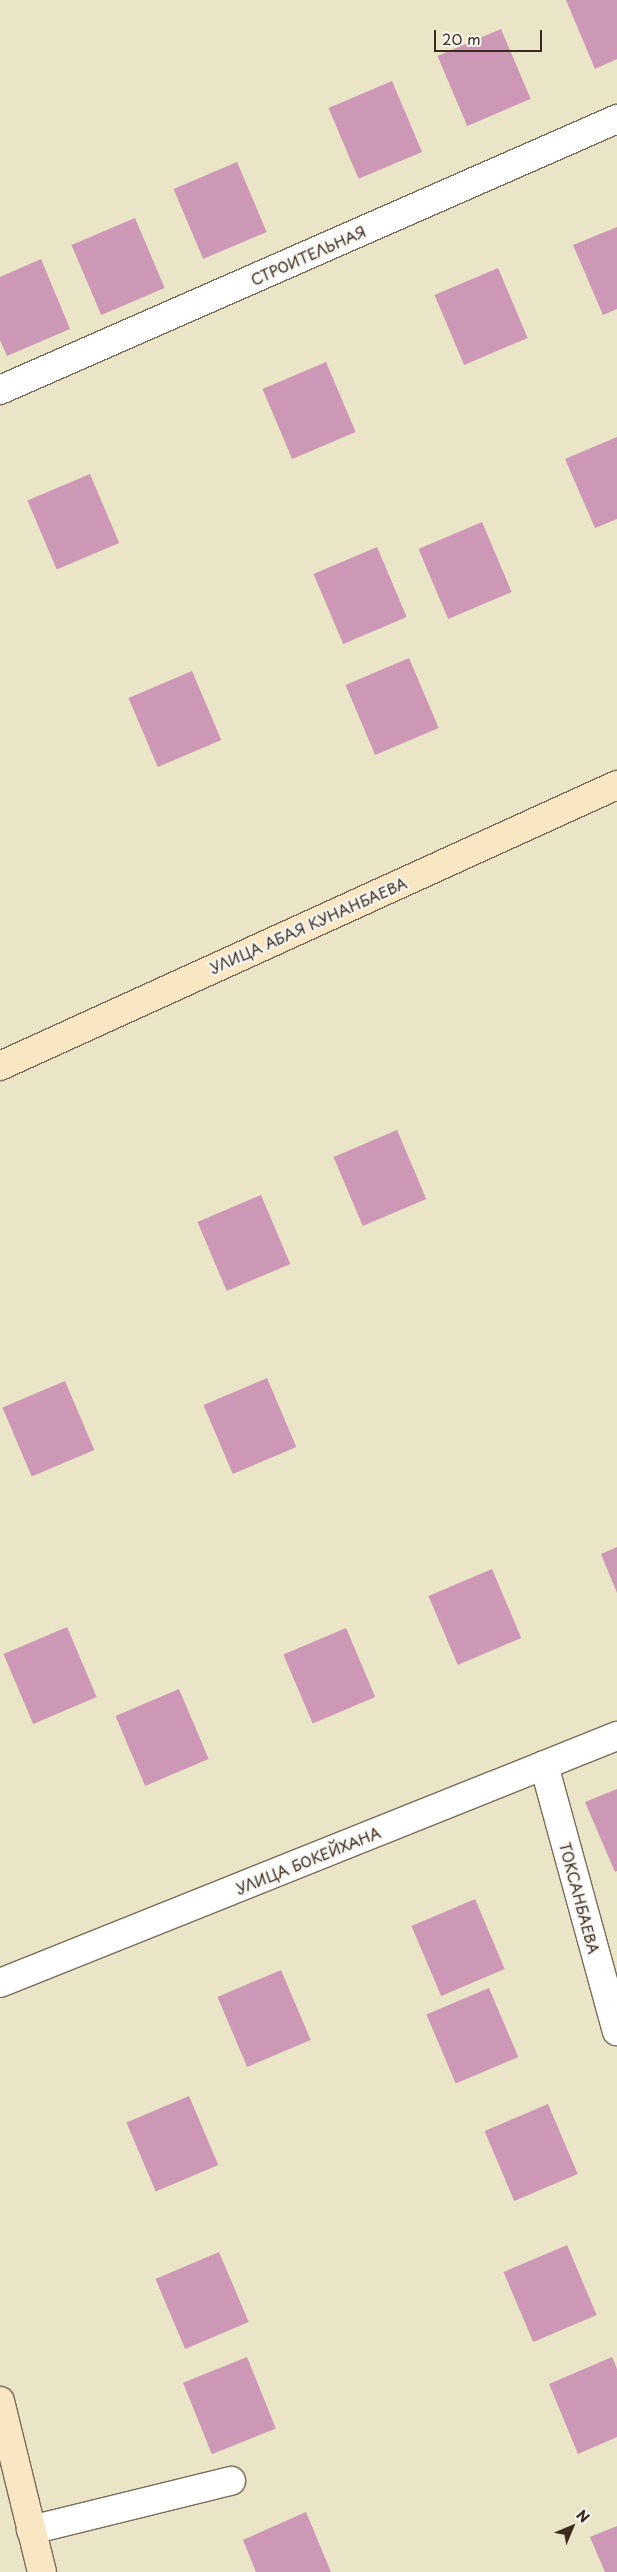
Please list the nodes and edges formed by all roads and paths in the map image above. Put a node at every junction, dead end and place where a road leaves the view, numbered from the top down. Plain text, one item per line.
1 (617, 119) edge
2 (0, 390) edge
3 (617, 785) edge
4 (0, 1066) edge
5 (617, 1736) edge
6 (544, 1766) junction
7 (0, 1983) edge
8 (617, 2031) edge
9 (0, 2401) edge
10 (231, 2481) dead end
11 (31, 2530) junction
12 (42, 2572) edge

1 - 2 street, СТРОИТЕЛЬНАЯ
3 - 4 street, УЛИЦА АБАЯ КУНАНБАЕВА
5 - 6 street, УЛИЦА БОКЕЙХАНА
6 - 7 street, УЛИЦА БОКЕЙХАНА
6 - 8 street, ТОКСАНБАЕВА
9 - 11 street
10 - 11 street
11 - 12 street

